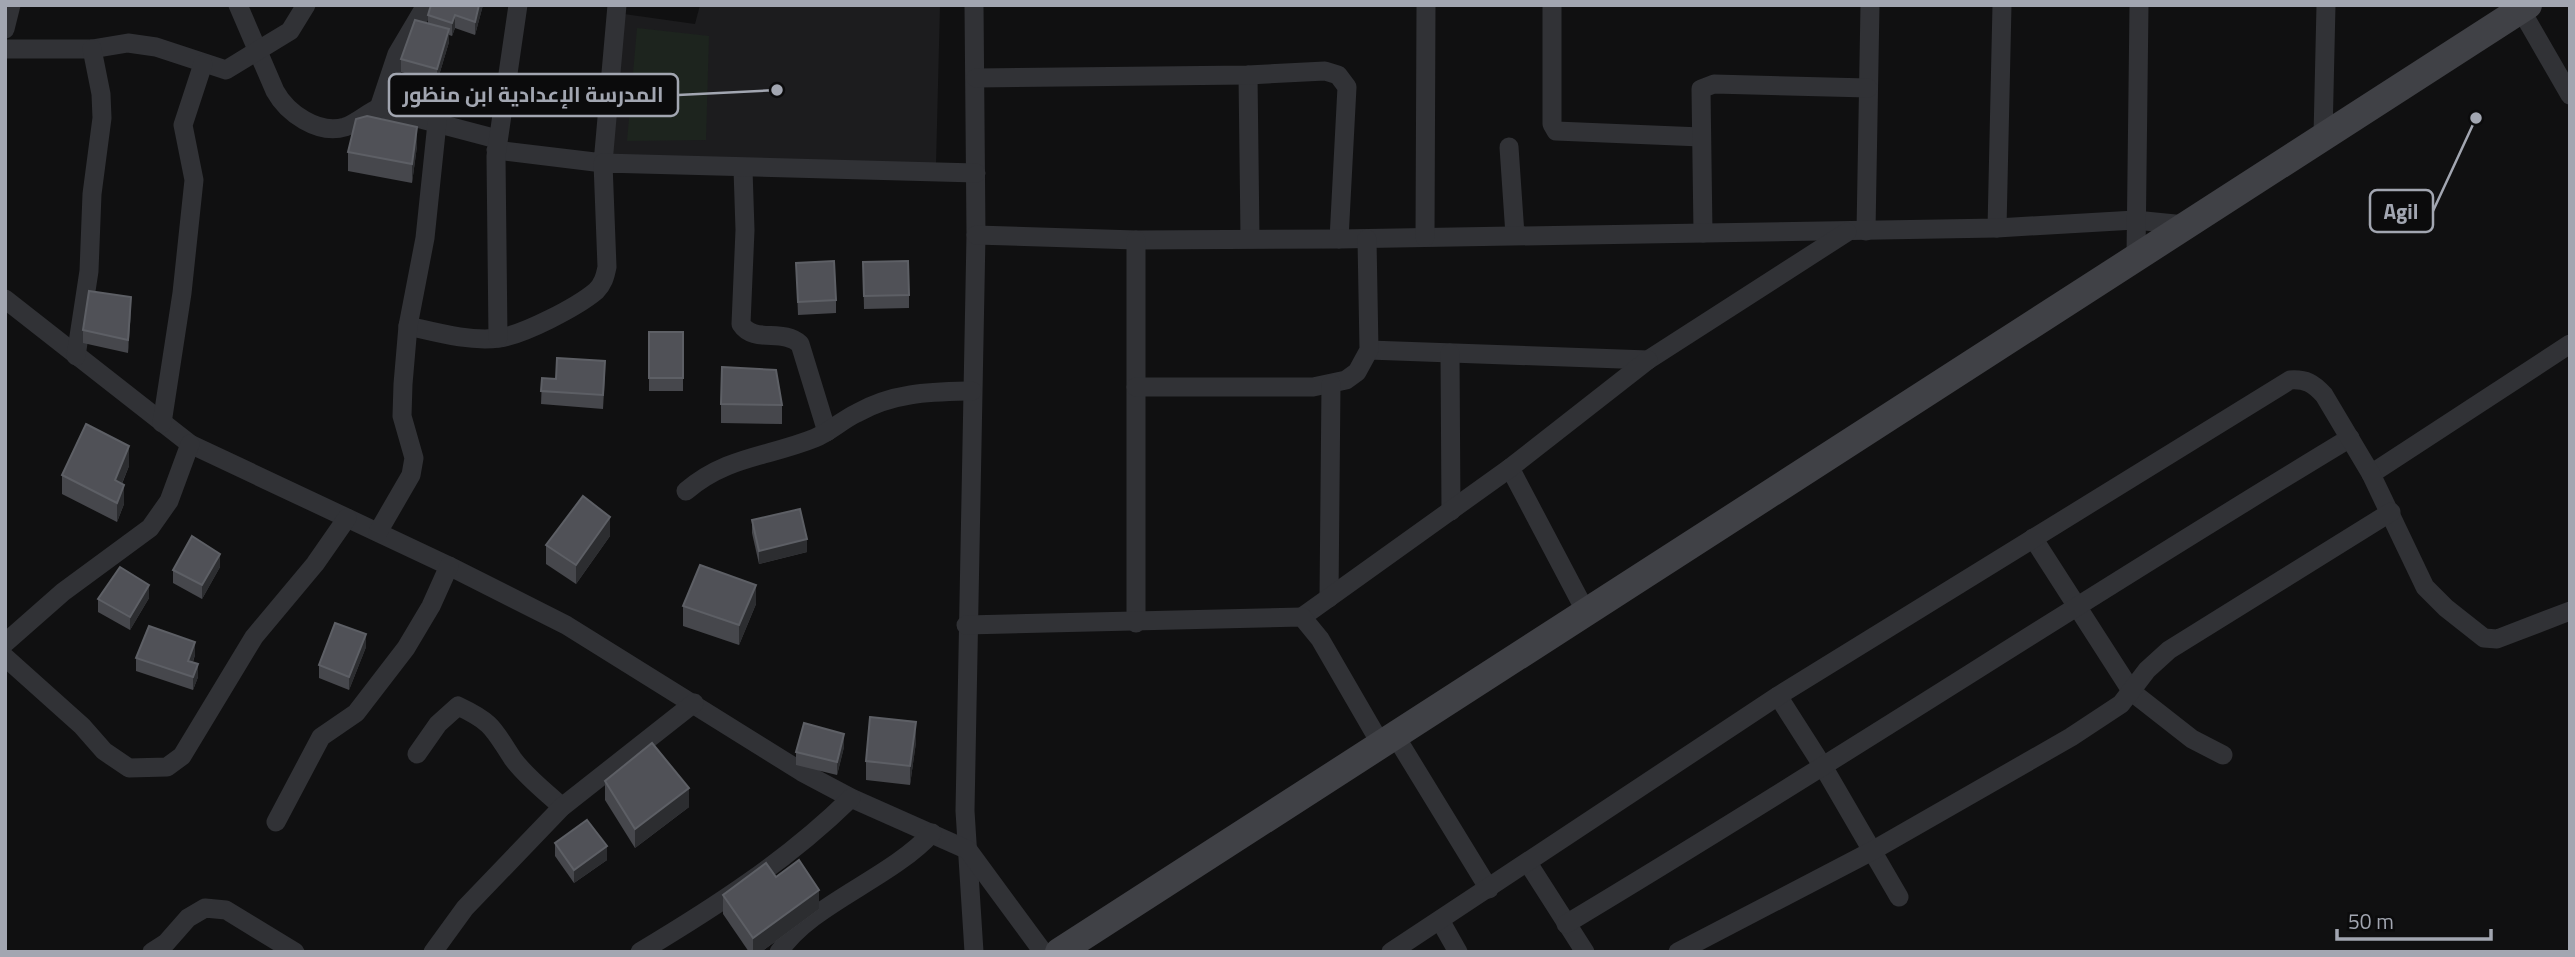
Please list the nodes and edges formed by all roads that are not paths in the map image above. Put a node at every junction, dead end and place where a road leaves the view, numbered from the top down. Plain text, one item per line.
1 (11, 5) edge
2 (238, 5) edge
3 (306, 5) edge
4 (426, 5) edge
5 (518, 5) edge
6 (617, 5) edge
7 (974, 5) edge
8 (1426, 5) edge
9 (1552, 5) edge
10 (1870, 5) edge
11 (2002, 5) edge
12 (2139, 5) edge
13 (2326, 5) edge
14 (2524, 8) edge
15 (5, 29) edge
16 (5, 48) edge
17 (92, 49) junction
18 (258, 49) junction
19 (203, 64) junction
20 (1248, 75) junction
21 (976, 78) junction
22 (1868, 89) junction
23 (2570, 95) edge
24 (379, 108) junction
25 (437, 123) junction
26 (2323, 136) junction
27 (1701, 137) junction
28 (497, 145) junction
29 (1510, 147) dead end
30 (603, 163) junction
31 (743, 169) junction
32 (976, 173) junction
33 (2135, 220) junction
34 (2186, 225) junction
35 (1997, 229) junction
36 (1856, 232) junction
37 (1703, 233) junction
38 (976, 234) junction
39 (1515, 236) junction
40 (1425, 237) junction
41 (1250, 238) junction
42 (1339, 239) junction
43 (1367, 239) junction
44 (1136, 240) junction
45 (2136, 256) junction
46 (6, 303) edge
47 (408, 326) junction
48 (498, 338) junction
49 (2570, 344) edge
50 (1369, 350) junction
51 (1450, 353) junction
52 (76, 356) junction
53 (1648, 360) junction
54 (1331, 384) junction
55 (1136, 387) junction
56 (972, 391) junction
57 (162, 423) junction
58 (827, 432) junction
59 (2350, 438) junction
60 (190, 444) junction
61 (1510, 468) junction
62 (2371, 474) junction
63 (686, 491) dead end
64 (1451, 511) junction
65 (2390, 512) junction
66 (347, 518) junction
67 (378, 532) junction
68 (2033, 538) junction
69 (449, 566) junction
70 (1329, 597) junction
71 (2076, 606) junction
72 (2570, 611) edge
73 (1587, 614) junction
74 (1302, 617) junction
75 (1136, 623) junction
76 (966, 625) junction
77 (5, 643) edge
78 (5, 657) edge
79 (2132, 692) junction
80 (1777, 696) junction
81 (694, 702) junction
82 (1389, 741) junction
83 (417, 754) dead end
84 (2222, 755) dead end
85 (1824, 768) junction
86 (851, 798) junction
87 (562, 807) junction
88 (276, 822) dead end
89 (932, 833) junction
90 (968, 850) junction
91 (1872, 851) junction
92 (1528, 863) junction
93 (1489, 889) junction
94 (1899, 898) dead end
95 (1441, 922) junction
96 (1566, 923) junction
97 (152, 952) edge
98 (295, 952) edge
99 (433, 952) edge
100 (640, 952) edge
101 (779, 952) edge
102 (974, 952) edge
103 (1043, 952) edge
104 (1059, 952) edge
105 (1391, 952) edge
106 (1458, 952) edge
107 (1585, 952) edge
108 (1678, 952) edge

1 - 15 street
2 - 18 street
3 - 18 street
4 - 24 street
5 - 28 street
6 - 30 street
7 - 21 street
8 - 40 street
9 - 27 street
10 - 22 street
11 - 35 street
12 - 33 street
13 - 26 street
14 - 23 street
14 - 26 main road
16 - 17 street
17 - 19 street
17 - 52 street
18 - 19 street
18 - 24 street
19 - 57 street
20 - 21 street
20 - 41 street
20 - 42 street
21 - 32 street
22 - 27 street
22 - 36 street
24 - 25 street
25 - 28 street
25 - 47 street
26 - 34 main road
27 - 37 street
28 - 30 street
28 - 48 street
29 - 39 street
30 - 31 street
30 - 48 street
31 - 32 street
31 - 58 street
32 - 38 street
33 - 34 street
33 - 35 street
33 - 45 street
34 - 45 main road
35 - 36 street
36 - 37 street
36 - 53 street
37 - 39 street
38 - 44 street
38 - 56 street
39 - 40 street
40 - 43 street
41 - 42 street
41 - 44 street
42 - 43 street
43 - 50 street
44 - 55 street
45 - 73 main road
46 - 52 street
47 - 48 street
47 - 67 street
49 - 62 street
50 - 51 street
50 - 54 street
51 - 53 street
51 - 64 street
52 - 57 street
53 - 61 street
54 - 55 street
54 - 70 street
55 - 75 street
56 - 58 street
56 - 76 street
57 - 60 street
58 - 63 street
59 - 62 street
59 - 68 street
59 - 71 street
60 - 66 street
60 - 77 street
61 - 64 street
61 - 73 street
62 - 65 street
64 - 70 street
65 - 72 street
65 - 79 street
66 - 67 street
66 - 78 street
67 - 69 street
68 - 71 street
68 - 80 street
69 - 81 street
69 - 88 street
70 - 74 street
71 - 79 street
71 - 85 street
73 - 82 main road
74 - 75 street
74 - 82 street
75 - 76 street
76 - 90 street
79 - 84 street
79 - 91 street
80 - 85 street
80 - 92 street
81 - 86 street
81 - 87 street
82 - 93 street
82 - 104 main road
83 - 87 street
85 - 91 street
85 - 96 street
86 - 89 street
86 - 100 street
87 - 99 street
89 - 90 street
89 - 101 street
90 - 102 street
90 - 103 street
91 - 94 street
91 - 108 street
92 - 93 street
92 - 96 street
93 - 95 street
95 - 105 street
95 - 106 street
96 - 107 street
97 - 98 street

